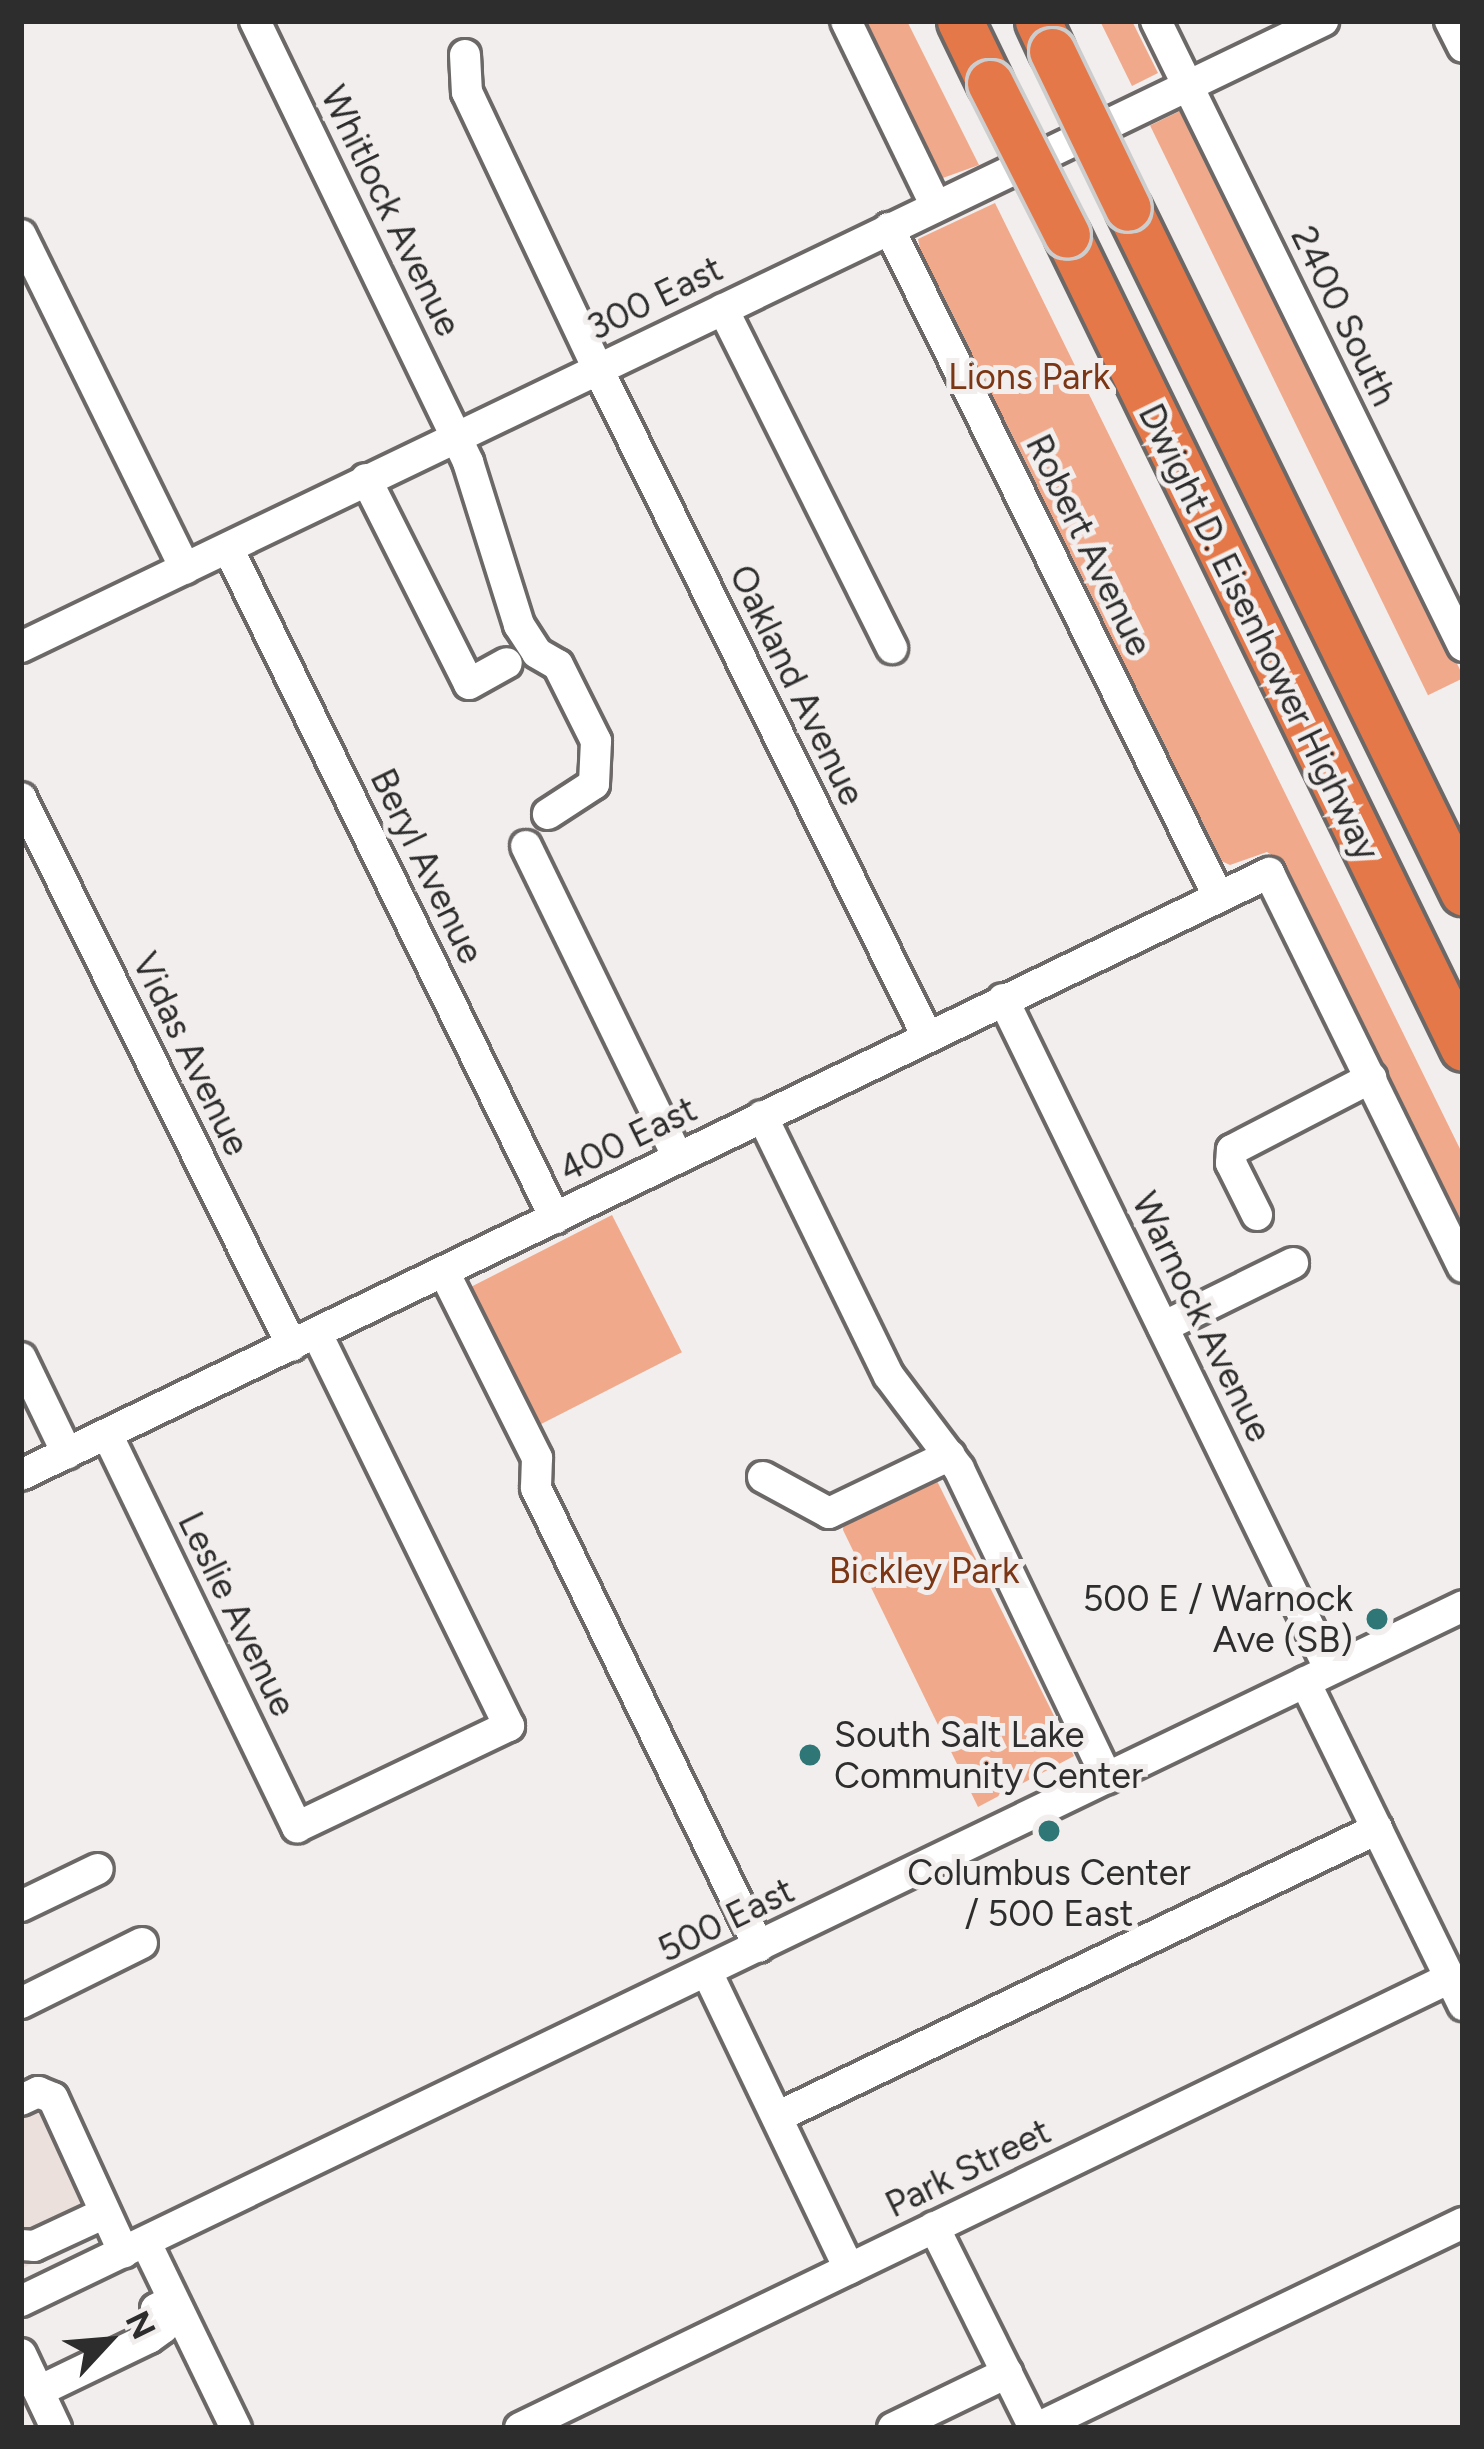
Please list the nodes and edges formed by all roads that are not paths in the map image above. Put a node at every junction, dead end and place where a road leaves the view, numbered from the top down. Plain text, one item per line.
1 (255, 21) edge
2 (846, 21) edge
3 (960, 21) edge
4 (1156, 21) edge
5 (1323, 21) edge
6 (1450, 21) edge
7 (1045, 36) edge
8 (1463, 47) edge
9 (465, 55) dead end
10 (1187, 87) junction
11 (936, 206) junction
12 (889, 228) junction
13 (21, 235) edge
14 (723, 309) junction
15 (598, 369) junction
16 (456, 436) junction
17 (366, 479) junction
18 (228, 548) junction
19 (184, 569) junction
20 (1463, 646) edge
21 (21, 647) edge
22 (892, 648) dead end
23 (507, 663) dead end
24 (21, 798) edge
25 (548, 814) dead end
26 (526, 846) dead end
27 (1463, 892) edge
28 (1218, 896) junction
29 (1004, 999) junction
30 (927, 1036) junction
31 (1463, 1048) edge
32 (1370, 1078) junction
33 (762, 1116) junction
34 (677, 1157) junction
35 (1257, 1215) dead end
36 (555, 1218) junction
37 (1293, 1263) dead end
38 (1463, 1267) edge
39 (444, 1272) junction
40 (1163, 1327) junction
41 (304, 1340) junction
42 (21, 1358) edge
43 (107, 1434) junction
44 (67, 1453) junction
45 (950, 1455) junction
46 (21, 1475) edge
47 (763, 1477) dead end
48 (1463, 1606) edge
49 (1318, 1676) junction
50 (1108, 1778) junction
51 (297, 1827) joint
52 (1377, 1829) junction
53 (98, 1869) dead end
54 (21, 1906) edge
55 (142, 1943) dead end
56 (759, 1947) junction
57 (706, 1972) junction
58 (1456, 1991) edge
59 (21, 2003) edge
60 (34, 2096) edge
61 (777, 2117) junction
62 (105, 2213) junction
63 (1463, 2223) edge
64 (934, 2227) junction
65 (21, 2245) edge
66 (135, 2248) junction
67 (849, 2269) junction
68 (173, 2300) junction
69 (21, 2301) edge
70 (21, 2354) edge
71 (1006, 2373) junction
72 (39, 2391) junction
73 (56, 2428) edge
74 (236, 2428) edge
75 (520, 2428) edge
76 (893, 2428) edge
77 (1036, 2428) edge

1 - 16 street, Whitlock Avenue
2 - 11 street
3 - 31 highway, Dwight D. Eisenhower Highway, bridge
4 - 10 street, 2400 South
5 - 10 street, 300 East
6 - 8 street
7 - 27 highway, Dwight D. Eisenhower Highway, bridge
9 - 15 street, Oakland Avenue
10 - 11 street, 300 East
10 - 20 street, 2400 South
11 - 12 street, 300 East
12 - 14 street, 300 East
12 - 28 street, Robert Avenue
13 - 19 street
14 - 15 street, 300 East
14 - 22 street
15 - 16 street, 300 East
15 - 30 street, Oakland Avenue
16 - 17 street, 300 East
16 - 25 street, Whitlock Avenue
17 - 18 street, 300 East
17 - 23 street
18 - 19 street, 300 East
18 - 36 street, Beryl Avenue
19 - 21 street, 300 East
24 - 41 street, Vidas Avenue
26 - 34 street
28 - 29 street, 400 East
28 - 32 street, 400 East
29 - 30 street, 400 East
29 - 40 street, Warnock Avenue
30 - 33 street, 400 East
32 - 35 street
32 - 38 street
33 - 34 street, 400 East
33 - 45 street
34 - 36 street, 400 East
36 - 39 street, 400 East
37 - 40 street
39 - 41 street, 400 East
39 - 56 street
40 - 49 street, Warnock Avenue
41 - 43 street, 400 East
41 - 51 street, Vidas Avenue
42 - 44 street
43 - 44 street, 400 East
43 - 51 street, Leslie Avenue
44 - 46 street, 400 East
45 - 47 street
45 - 50 street
48 - 49 street, 500 East
49 - 50 street, 500 East
49 - 52 street, Warnock Avenue
50 - 56 street, 500 East
52 - 58 street, Warnock Avenue
52 - 61 street
53 - 54 street
55 - 59 street
56 - 57 street, 500 East
57 - 61 street
57 - 66 street, 500 East
58 - 64 street, Park Street
60 - 62 street
61 - 67 street
62 - 65 street
62 - 66 street
63 - 77 street
64 - 67 street, Park Street
64 - 71 street
66 - 68 street
66 - 69 street, 500 East
67 - 75 street, Park Street
68 - 72 street
68 - 74 street
70 - 72 street
71 - 76 street
71 - 77 street
72 - 73 street

